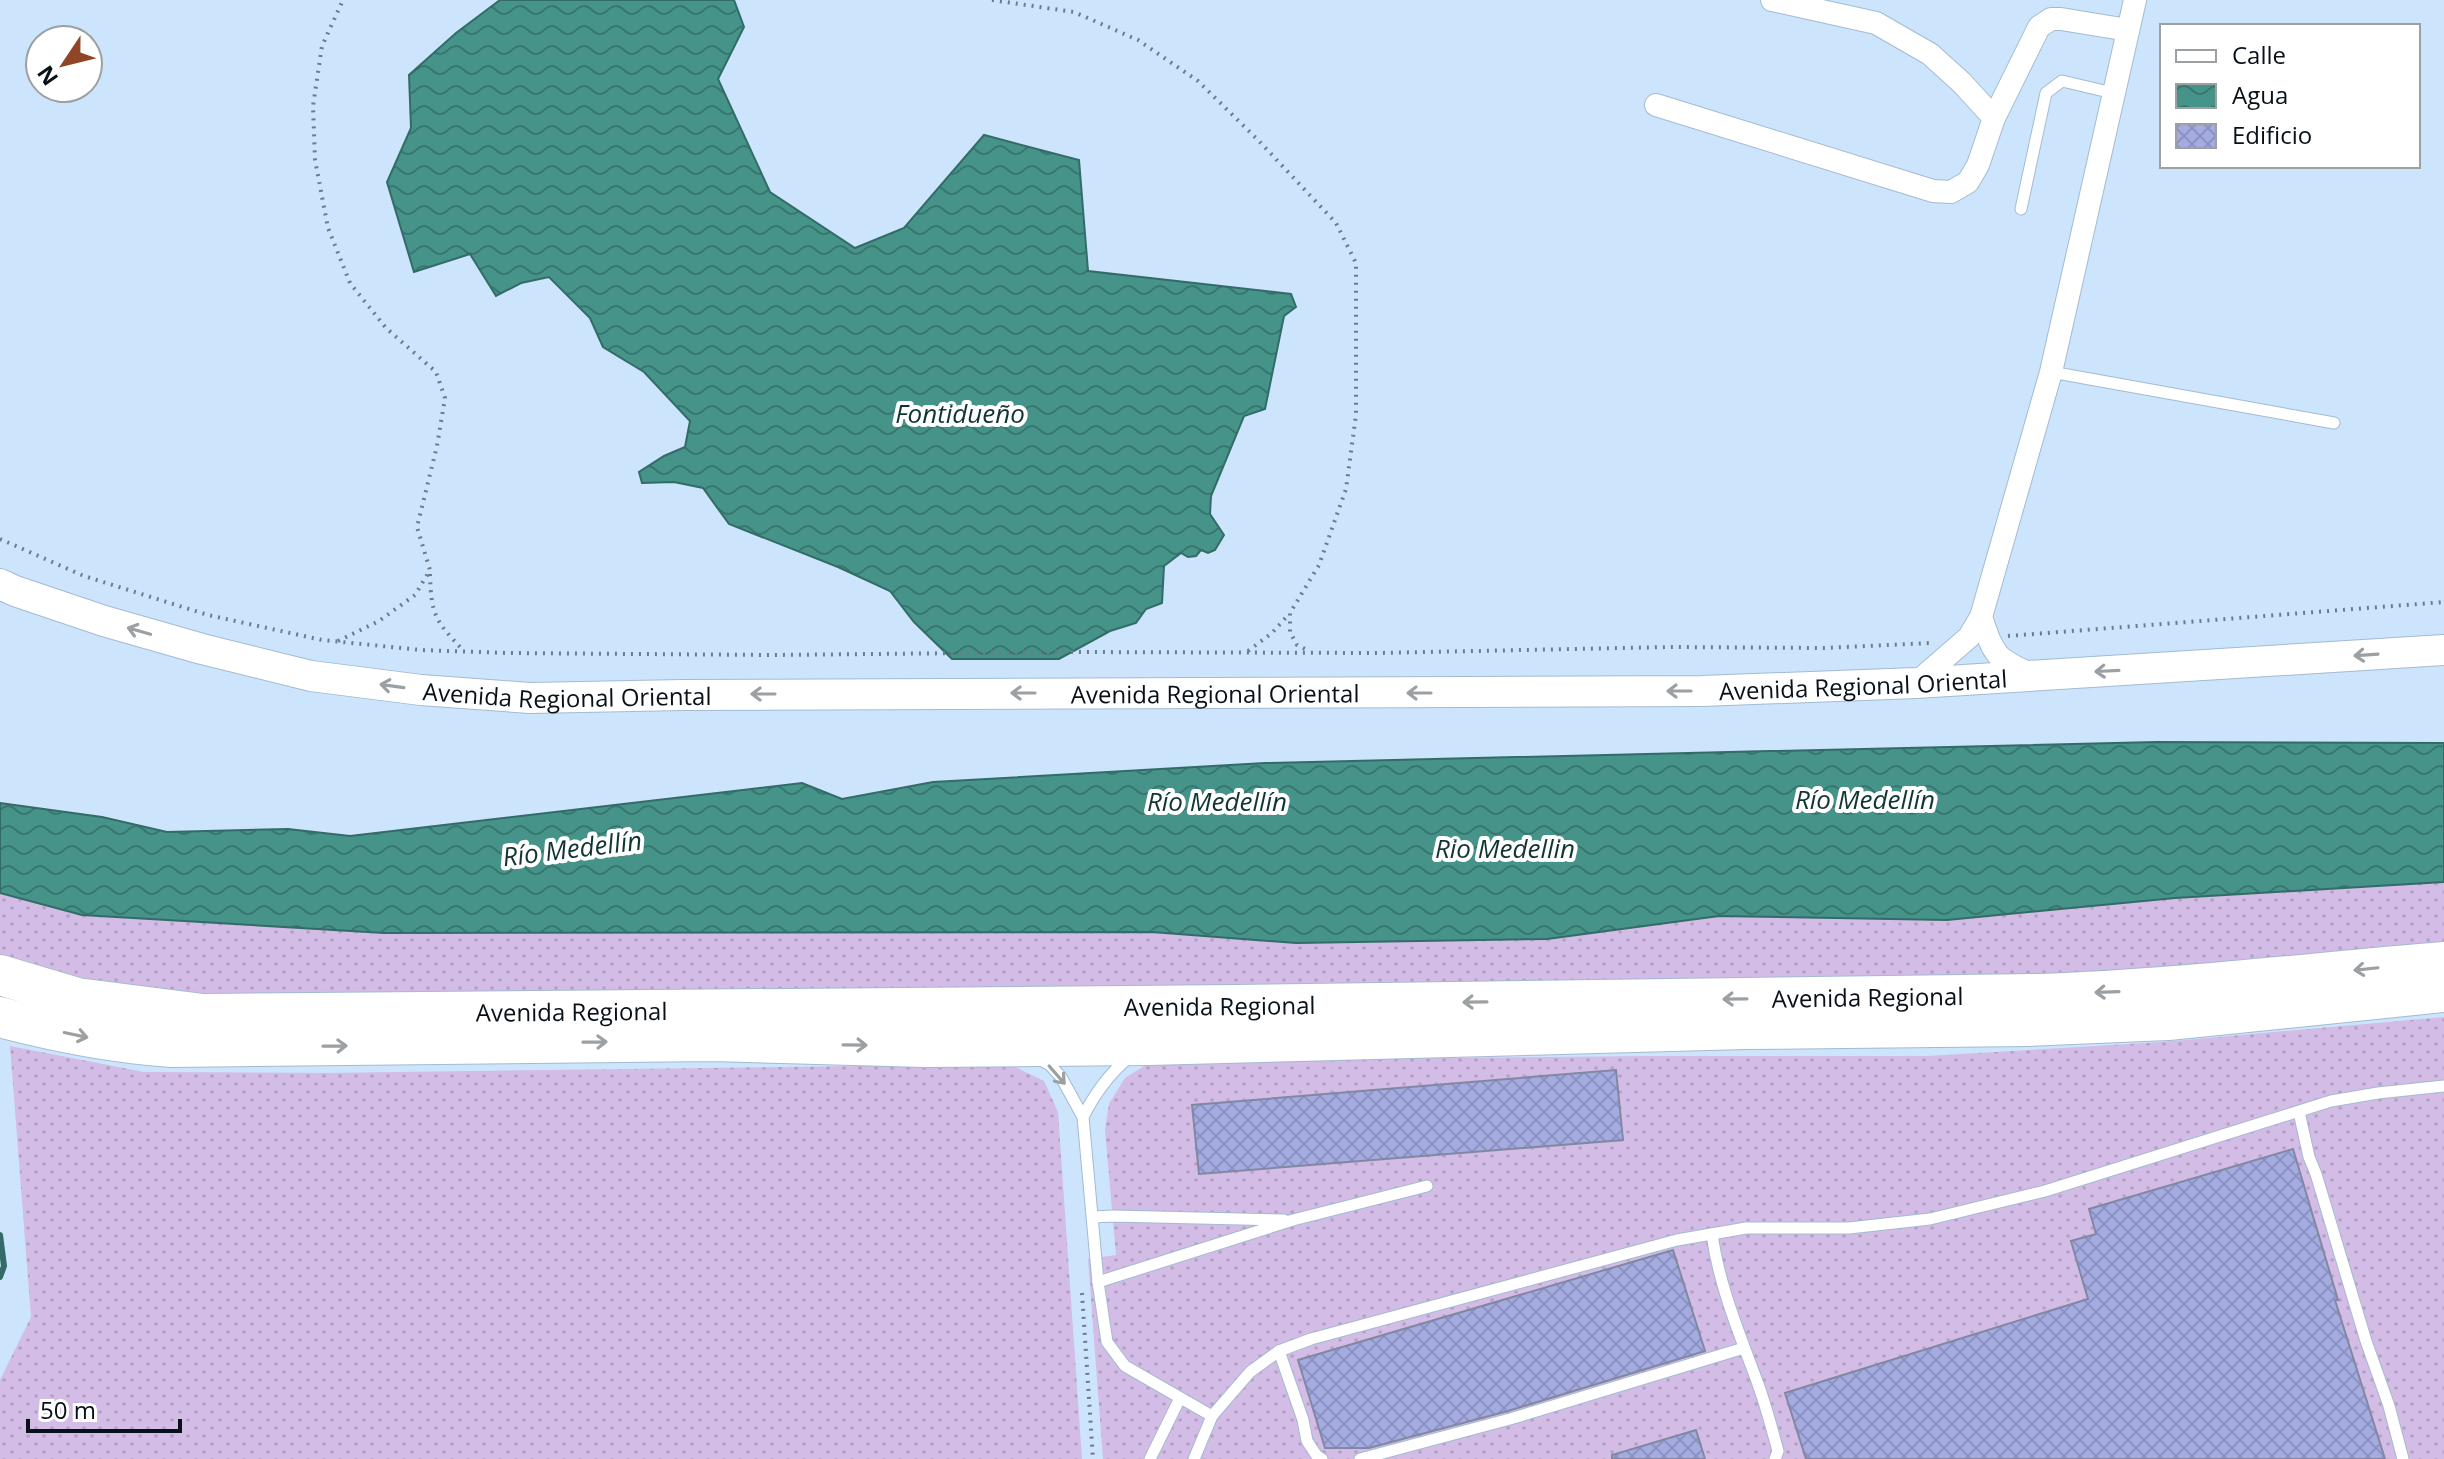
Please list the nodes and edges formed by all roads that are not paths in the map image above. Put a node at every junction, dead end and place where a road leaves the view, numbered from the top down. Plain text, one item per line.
1 (1772, 0) edge
2 (2135, 0) edge
3 (2128, 30) junction
4 (2113, 93) junction
5 (1656, 105) dead end
6 (1994, 118) junction
7 (2021, 209) dead end
8 (2051, 372) junction
9 (2334, 423) dead end
10 (0, 584) edge
11 (1985, 627) junction
12 (2444, 650) edge
13 (2036, 676) junction
14 (1916, 683) junction
15 (2444, 962) edge
16 (0, 975) edge
17 (2444, 992) edge
18 (0, 1017) edge
19 (1149, 1045) junction
20 (1017, 1046) junction
21 (2444, 1086) edge
22 (2299, 1112) junction
23 (1083, 1117) junction
24 (1427, 1186) dead end
25 (1093, 1217) junction
26 (1293, 1220) junction
27 (1712, 1234) junction
28 (1098, 1282) junction
29 (1744, 1348) junction
30 (1279, 1351) junction
31 (1180, 1398) junction
32 (1212, 1416) junction
33 (1195, 1458) edge
34 (1150, 1459) edge
35 (1322, 1459) edge
36 (1360, 1459) edge
37 (1775, 1459) edge
38 (2403, 1459) edge

1 - 6 street
2 - 3 street
3 - 4 street
3 - 6 street
4 - 7 lane
4 - 8 street
5 - 6 street
8 - 9 lane
8 - 11 street
14 -> 10 main road, Avenida Regional Oriental
11 - 13 street
11 - 14 street
12 -> 13 main road, Avenida Regional Oriental
13 - 14 main road, Avenida Regional Oriental
15 -> 16 highway, Avenida Regional
17 - 19 highway, Avenida Regional
18 -> 20 highway, Avenida Regional
19 - 20 highway, Avenida Regional
19 - 23 lane
20 -> 23 lane
21 - 22 lane
22 - 27 lane
22 - 38 lane
23 - 25 lane
24 - 26 lane
25 - 26 lane
25 - 28 lane
26 - 28 lane
27 - 29 lane
27 - 30 lane
28 - 31 lane
29 - 36 lane
29 - 37 lane
30 - 32 lane
30 - 35 lane
31 - 32 lane
31 - 34 lane
32 - 33 lane

